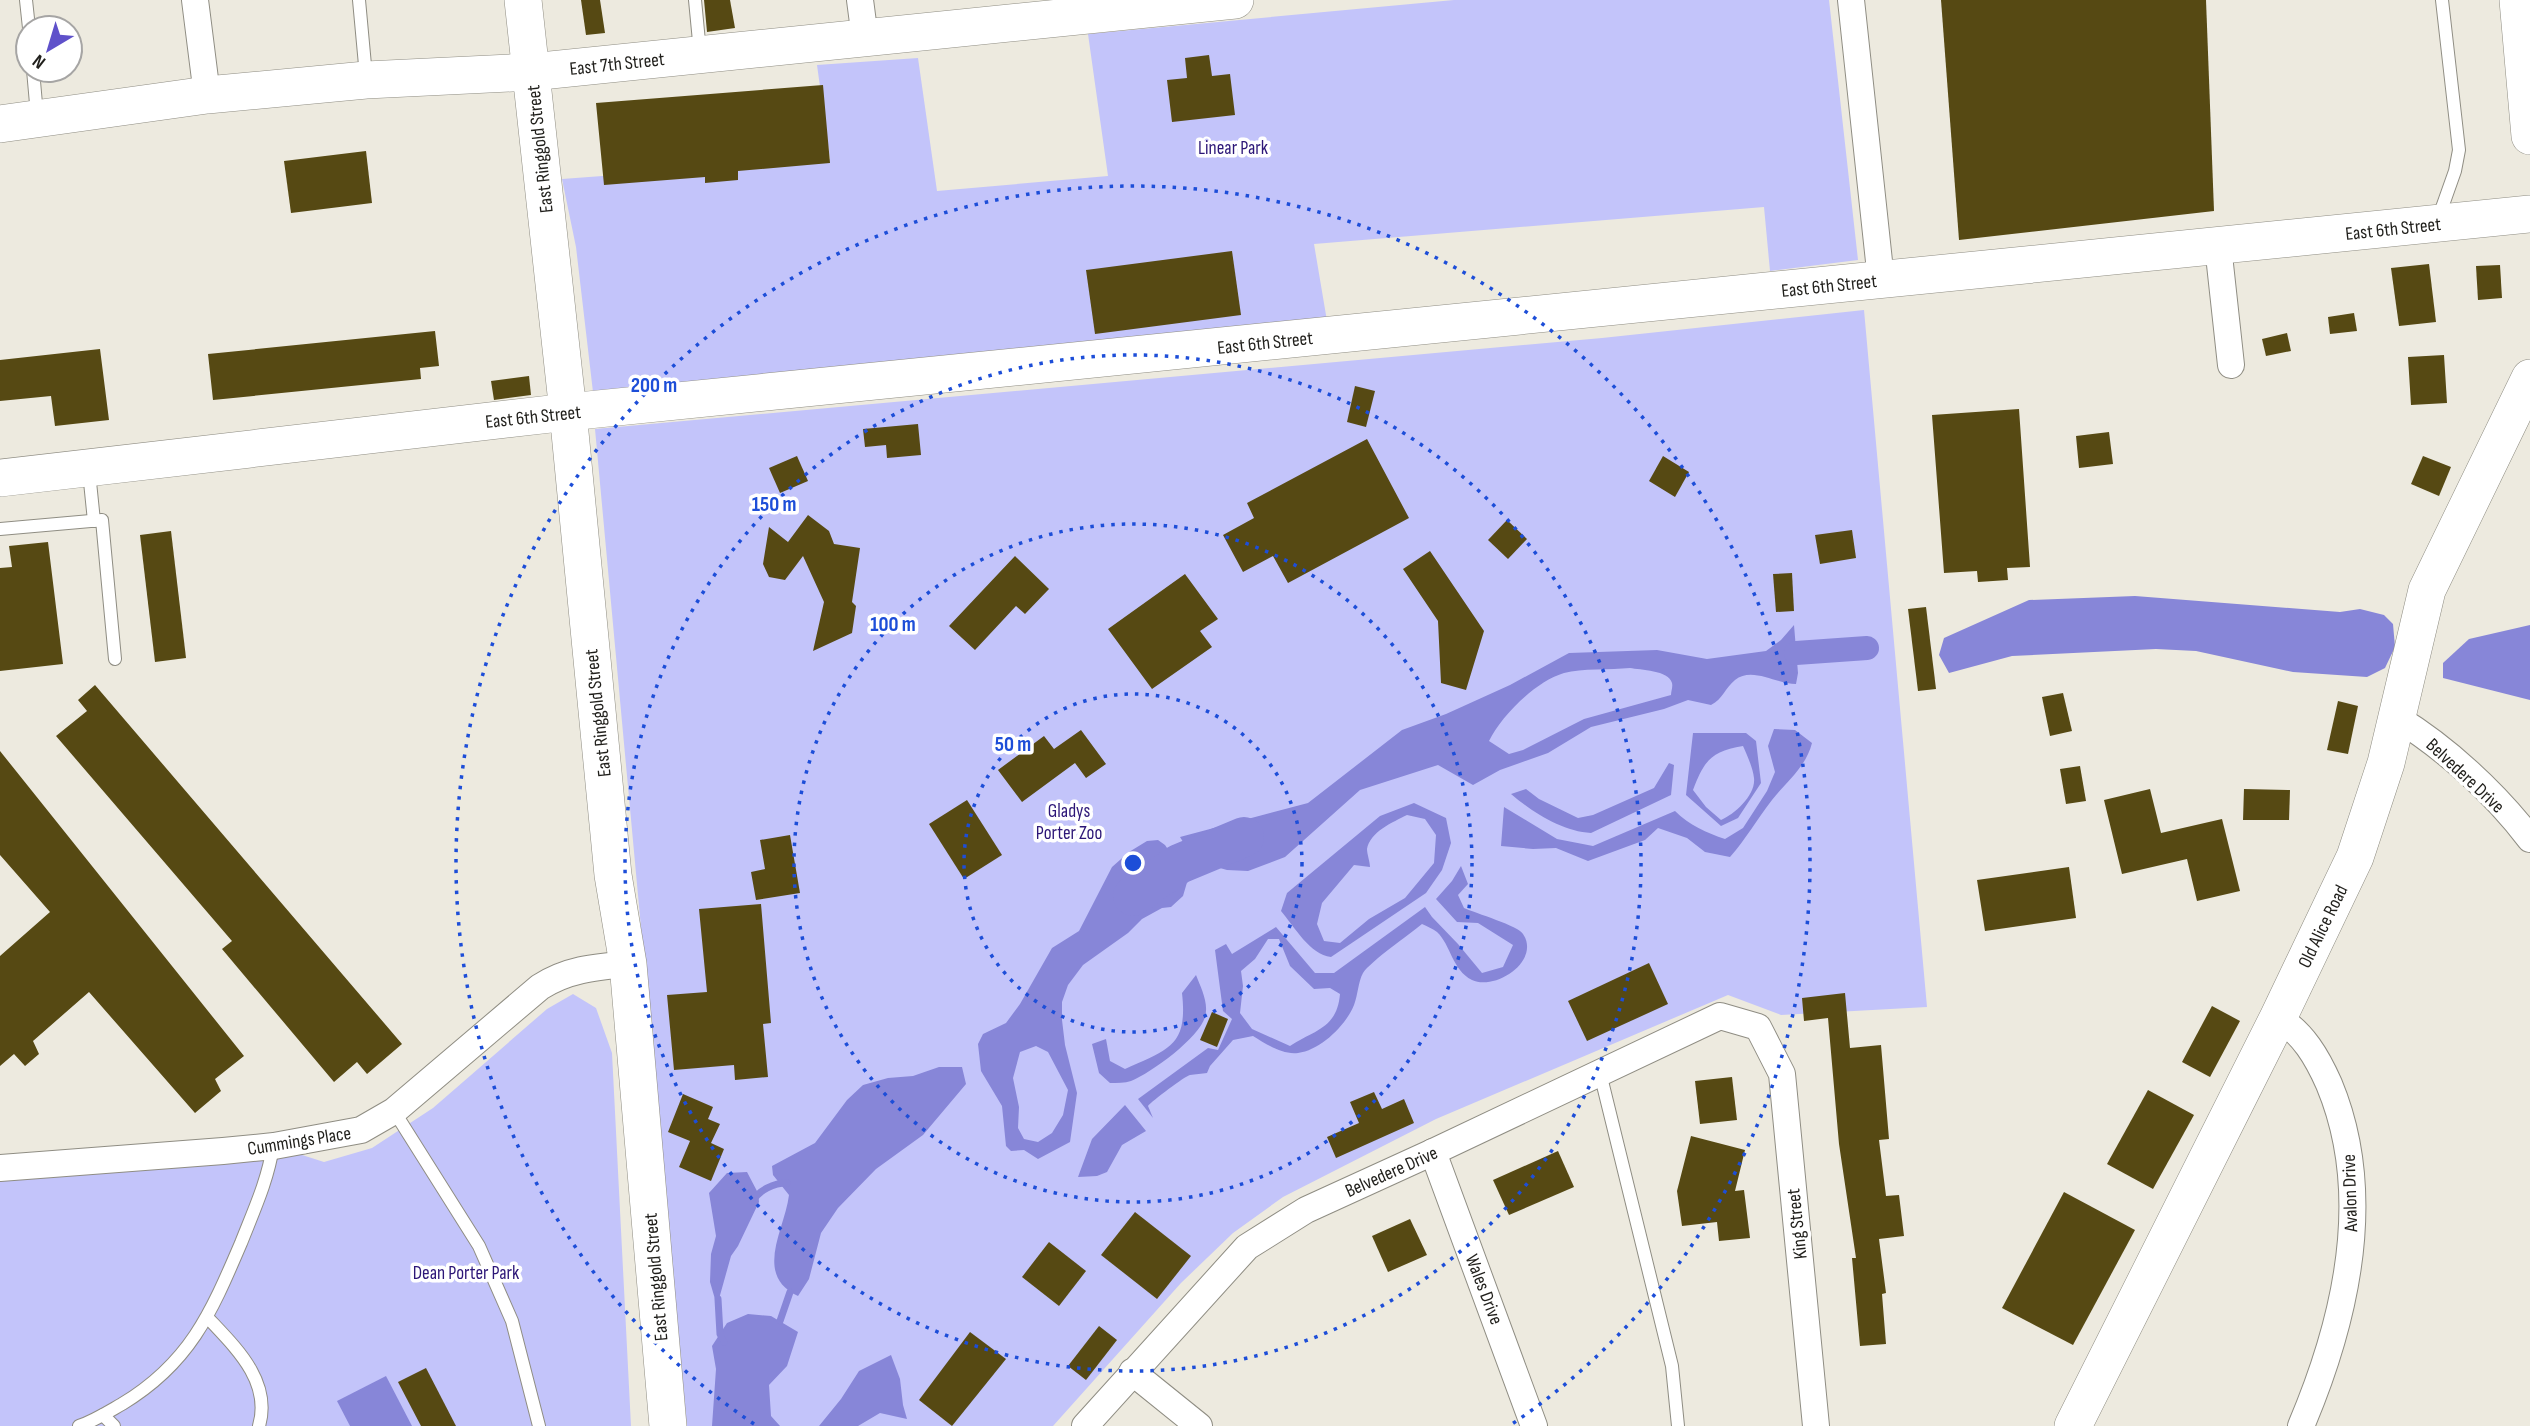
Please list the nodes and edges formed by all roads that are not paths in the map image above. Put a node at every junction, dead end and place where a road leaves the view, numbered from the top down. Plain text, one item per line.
1 (195, 0) edge
2 (359, 0) edge
3 (523, 0) edge
4 (695, 0) edge
5 (860, 0) edge
6 (1235, 0) edge
7 (1851, 0) edge
8 (2442, 0) edge
9 (1193, 2) edge
10 (2522, 10) edge
11 (865, 38) junction
12 (701, 55) junction
13 (531, 72) junction
14 (366, 80) junction
15 (34, 84) edge
16 (207, 95) junction
17 (38, 119) junction
18 (0, 124) edge
19 (2530, 136) edge
20 (2530, 214) edge
21 (2436, 224) junction
22 (2218, 246) junction
23 (1881, 280) junction
24 (2231, 365) dead end
25 (2526, 400) edge
26 (568, 412) junction
27 (88, 468) junction
28 (0, 478) edge
29 (94, 521) junction
30 (0, 529) edge
31 (115, 659) dead end
32 (2397, 718) junction
33 (2530, 839) edge
34 (628, 964) junction
35 (2278, 1018) junction
36 (1758, 1027) joint
37 (1600, 1073) junction
38 (394, 1111) junction
39 (274, 1146) junction
40 (1433, 1152) junction
41 (0, 1168) edge
42 (207, 1317) junction
43 (1132, 1372) junction
44 (103, 1415) junction
45 (2080, 1424) edge
46 (79, 1426) edge
47 (114, 1426) edge
48 (260, 1426) edge
49 (539, 1426) edge
50 (668, 1426) edge
51 (1085, 1426) edge
52 (1199, 1426) edge
53 (1534, 1426) edge
54 (1678, 1426) edge
55 (1816, 1426) edge
56 (2301, 1426) edge

1 - 16 street
2 - 14 lane
3 - 13 main road, East Ringgold Street
4 - 12 lane
5 - 11 street
6 - 9 main road, East 7th Street
7 - 23 street
8 - 21 lane
9 - 11 main road, East 7th Street
10 - 19 main road
11 - 12 main road, East 7th Street
12 - 13 main road, East 7th Street
13 - 14 main road, East 7th Street
13 - 26 main road, East Ringgold Street
14 - 16 main road, East 7th Street
15 - 17 lane
16 - 17 main road, East 7th Street
17 - 18 main road, East 7th Street
20 - 21 main road, East 6th Street
21 - 22 main road, East 6th Street
22 - 23 main road, East 6th Street
22 - 24 street
23 - 26 main road, East 6th Street
25 - 32 main road, Old Alice Road
26 - 27 main road, East 6th Street
26 - 34 main road, East Ringgold Street
27 - 28 main road, East 6th Street
27 - 29 lane
29 - 30 lane
29 - 31 lane
32 - 33 street, Belvedere Drive
32 - 35 main road, Old Alice Road
34 - 38 street, Cummings Place
34 - 50 main road, East Ringgold Street
35 - 45 main road, Old Alice Road
35 - 56 street, Avalon Drive
36 - 37 street, Belvedere Drive
36 - 55 street, King Street
37 - 40 street, Belvedere Drive
37 - 54 lane
38 - 39 street, Cummings Place
38 - 49 lane
39 - 41 street, Cummings Place
39 - 42 lane
40 - 43 street, Belvedere Drive
40 - 53 street, Wales Drive
42 - 44 lane
42 - 48 lane
43 - 51 street, Belvedere Drive
43 - 52 street
44 - 46 lane
44 - 47 lane

